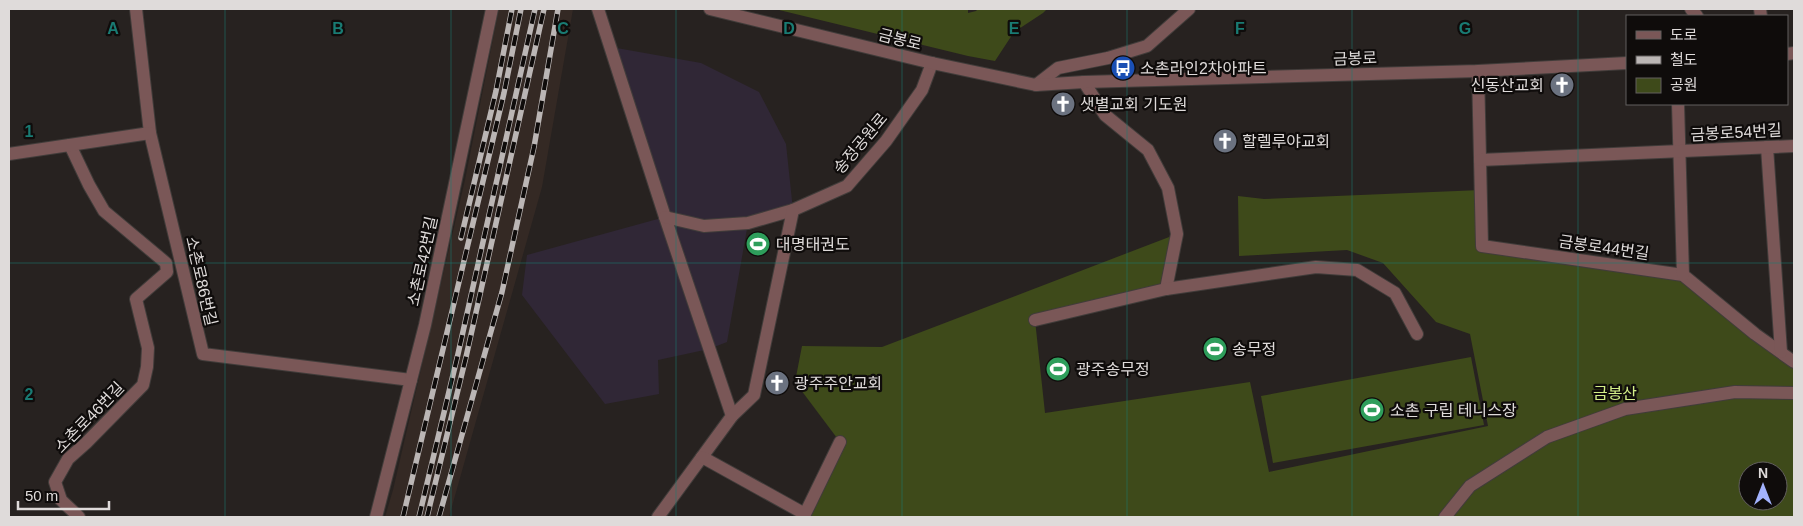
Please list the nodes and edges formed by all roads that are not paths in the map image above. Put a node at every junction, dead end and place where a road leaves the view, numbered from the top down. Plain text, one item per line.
1 (136, 9) edge
2 (492, 9) edge
3 (598, 9) edge
4 (710, 9) edge
5 (1189, 9) edge
6 (932, 63) junction
7 (1626, 63) edge
8 (1478, 71) junction
9 (1084, 82) junction
10 (1036, 85) junction
11 (1678, 105) edge
12 (150, 133) junction
13 (70, 145) junction
14 (1794, 146) edge
15 (1767, 147) junction
16 (1679, 151) junction
17 (9, 154) edge
18 (1480, 160) junction
19 (793, 210) junction
20 (665, 217) junction
21 (1683, 275) junction
22 (1166, 289) junction
23 (1035, 320) dead end
24 (1417, 334) dead end
25 (1781, 352) junction
26 (1794, 362) edge
27 (411, 380) junction
28 (1794, 393) edge
29 (732, 416) junction
30 (840, 442) dead end
31 (702, 457) junction
32 (79, 517) edge
33 (376, 517) edge
34 (658, 517) edge
35 (1444, 517) edge

1 - 12 street, 소촌로86번길
2 - 27 street, 소촌로42번길
3 - 20 street
4 - 6 street, 금봉로
5 - 10 street
6 - 10 street, 금봉로
6 - 19 street, 송정공원로
7 - 8 street, 금봉로
8 - 9 street, 금봉로
8 - 18 street, 금봉로44번길
9 - 10 street, 금봉로
9 - 22 street
11 - 16 street, 금봉로54번길
12 - 13 street
12 - 27 street, 소촌로86번길
13 - 17 street
13 - 32 street, 소촌로46번길
14 - 15 street, 금봉로54번길
15 - 16 street, 금봉로54번길
15 - 25 street
16 - 18 street
16 - 21 street, 금봉로54번길
18 - 21 street, 금봉로44번길
19 - 20 street, 송정공원로
19 - 29 street
20 - 29 street
21 - 25 street
22 - 23 street
22 - 24 street
25 - 26 street
27 - 33 street, 소촌로42번길
28 - 35 street
29 - 31 street
30 - 31 street
31 - 34 street

